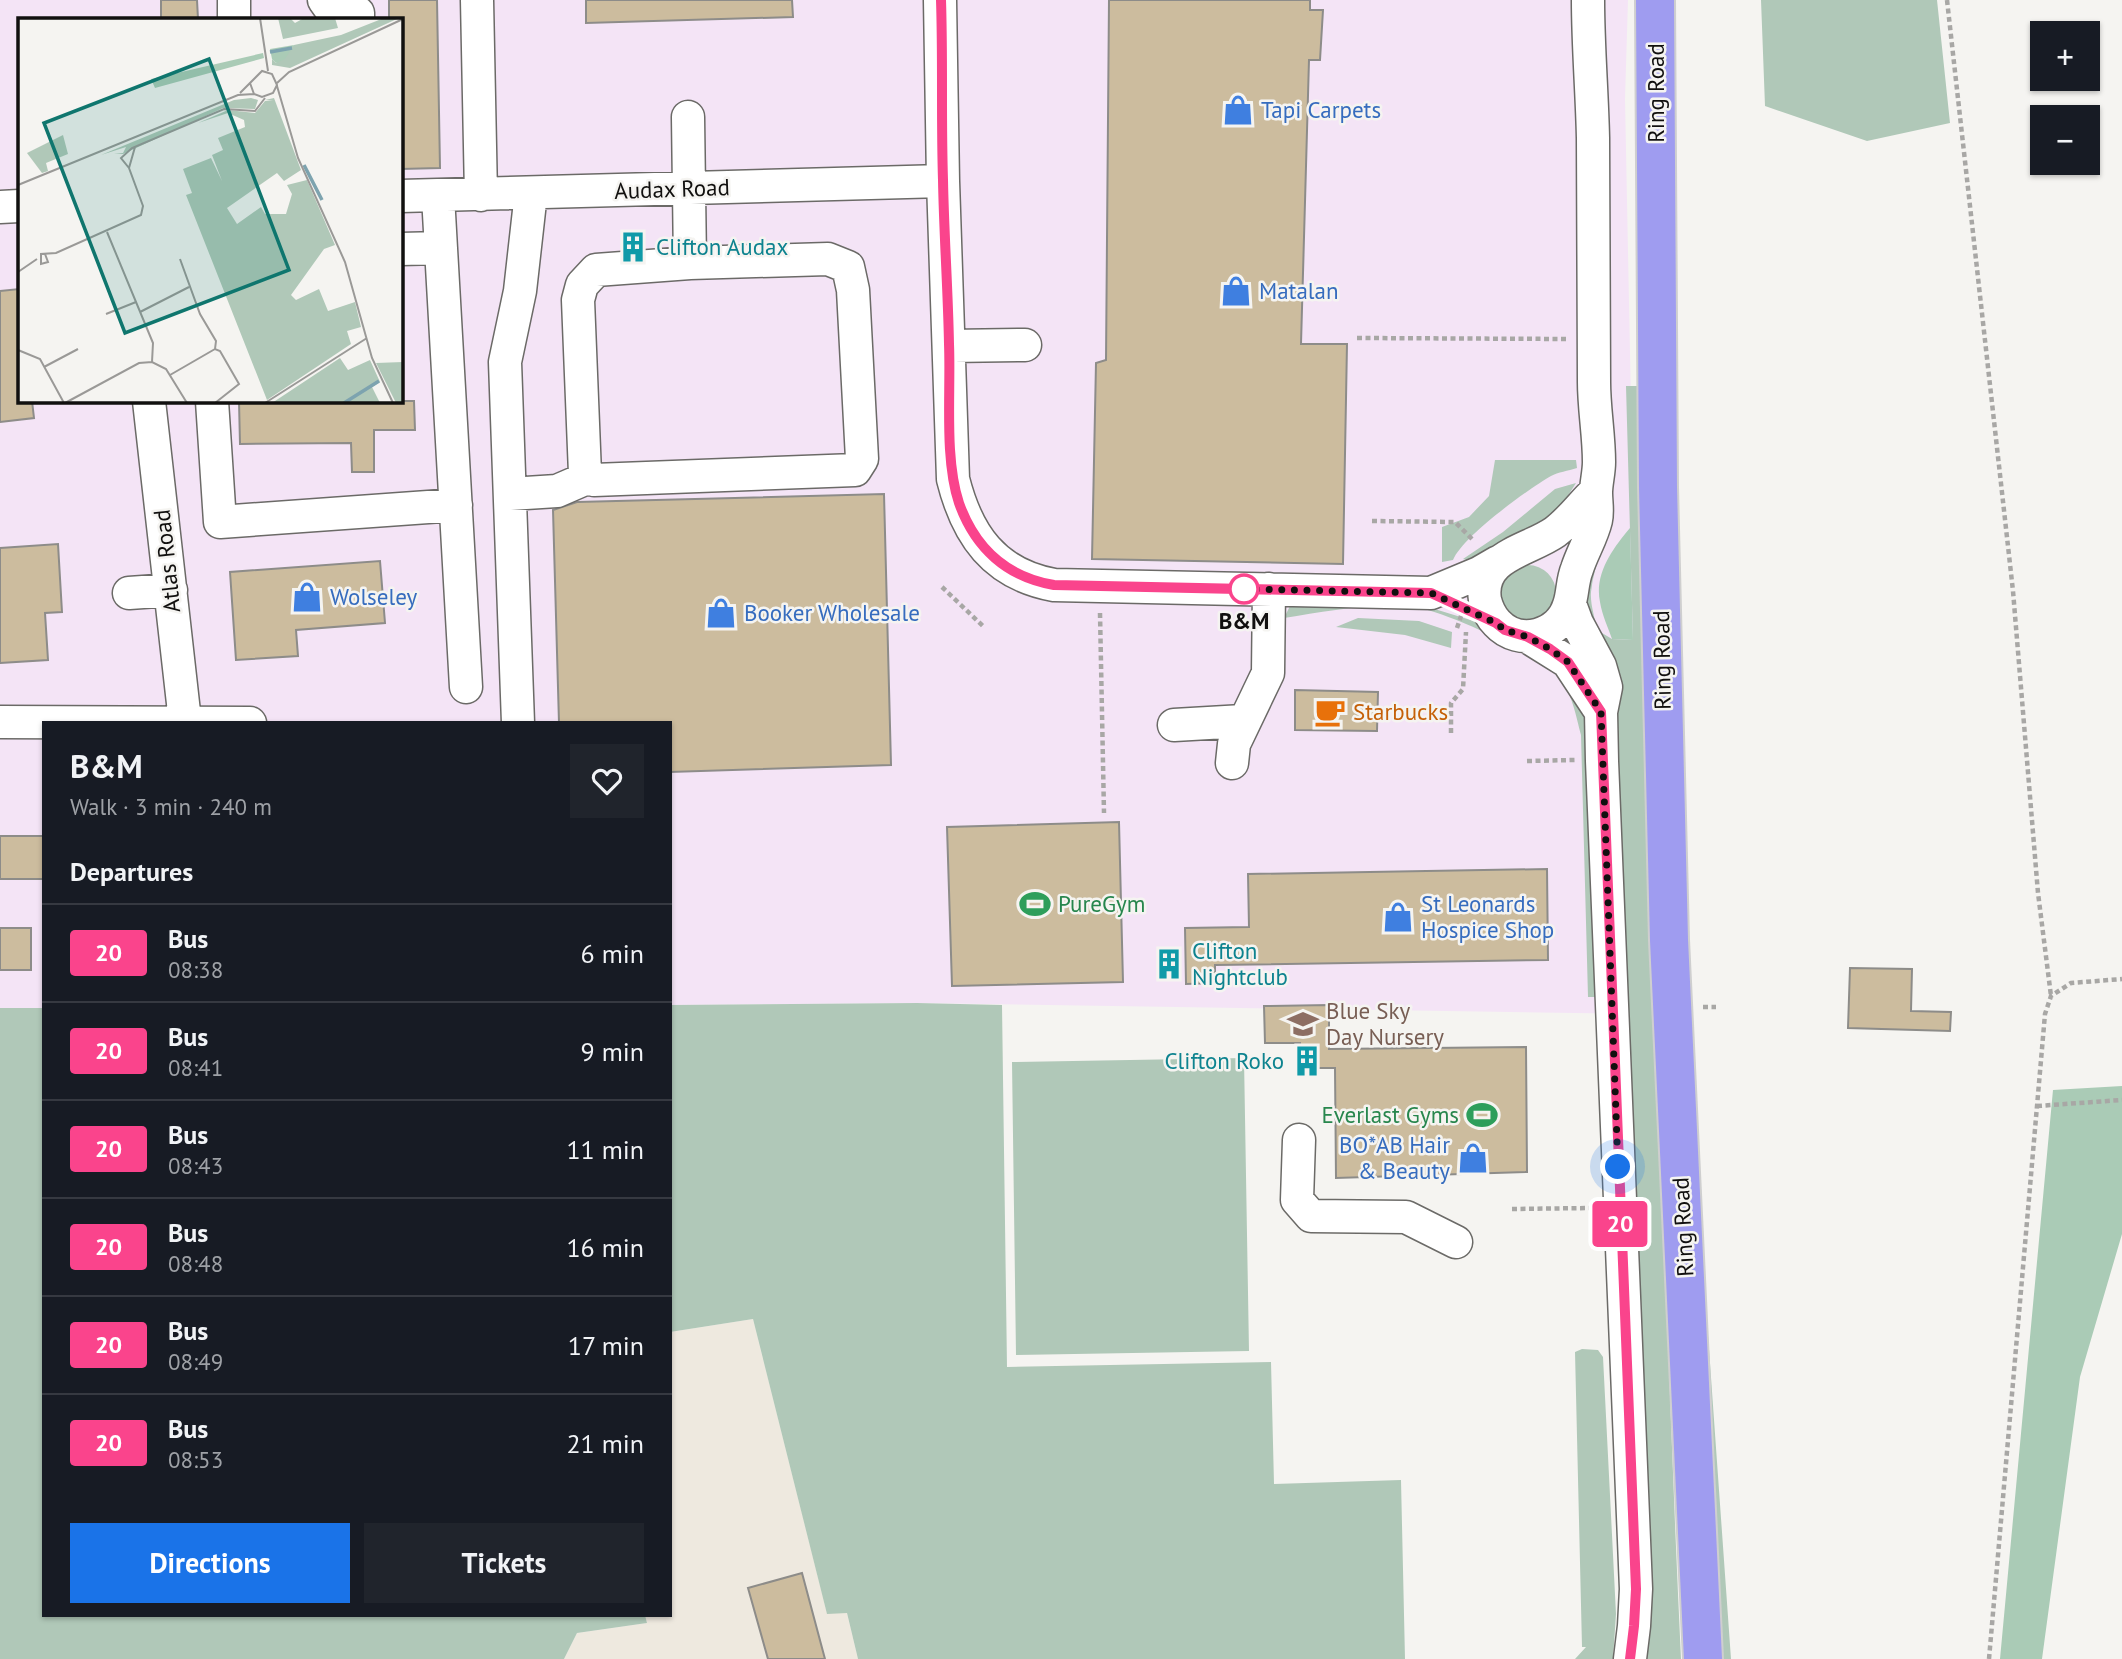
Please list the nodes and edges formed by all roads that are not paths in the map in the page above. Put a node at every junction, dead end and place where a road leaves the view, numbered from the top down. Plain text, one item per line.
1 (234, 0) edge
2 (324, 0) edge
3 (477, 0) edge
4 (940, 0) edge
5 (1588, 0) edge
6 (1655, 0) edge
7 (234, 18) edge
8 (358, 18) edge
9 (688, 117) dead end
10 (943, 181) junction
11 (689, 188) junction
12 (531, 193) junction
13 (481, 195) junction
14 (438, 196) junction
15 (402, 197) edge
16 (18, 206) edge
17 (0, 207) edge
18 (440, 248) junction
19 (402, 249) edge
20 (690, 264) junction
21 (1025, 345) dead end
22 (950, 346) junction
23 (149, 402) edge
24 (212, 402) edge
25 (587, 478) junction
26 (1596, 491) junction
27 (510, 494) junction
28 (456, 505) junction
29 (1510, 556) junction
30 (1269, 589) junction
31 (171, 590) junction
32 (129, 593) dead end
33 (1431, 593) junction
34 (1570, 595) junction
35 (1496, 623) junction
36 (1528, 637) junction
37 (466, 687) dead end
38 (1601, 712) junction
39 (185, 721) edge
40 (519, 721) edge
41 (1243, 721) junction
42 (0, 722) edge
43 (42, 722) edge
44 (1174, 725) dead end
45 (1232, 763) dead end
46 (1299, 1140) dead end
47 (1456, 1242) dead end
48 (1630, 1659) edge
49 (1703, 1659) edge

1 - 7 street
2 - 8 street
3 - 13 street
4 - 10 street
5 - 26 street
6 - 49 highway, Ring Road
9 - 11 street
10 - 11 street, Audax Road
10 - 22 street
11 - 12 street, Audax Road
11 - 20 street
12 - 13 street, Audax Road
12 - 27 street
13 - 14 street, Audax Road
14 - 15 street, Audax Road
14 - 18 street
16 - 17 street
18 - 19 street
18 - 28 street
20 - 25 street
20 - 25 street
21 - 22 street
22 - 30 street
23 - 31 street, Atlas Road
24 - 28 street
25 - 27 street
26 - 29 street
26 - 34 street
27 - 40 street
28 - 37 street
29 - 33 street
29 - 34 street
29 - 35 street
30 - 33 street
30 - 41 street
31 - 32 street
31 - 39 street, Atlas Road
33 - 35 street
34 - 36 street
34 - 38 street
35 - 36 street
36 - 38 street
38 - 48 street
41 - 44 street
41 - 45 street
42 - 43 street
46 - 47 street

